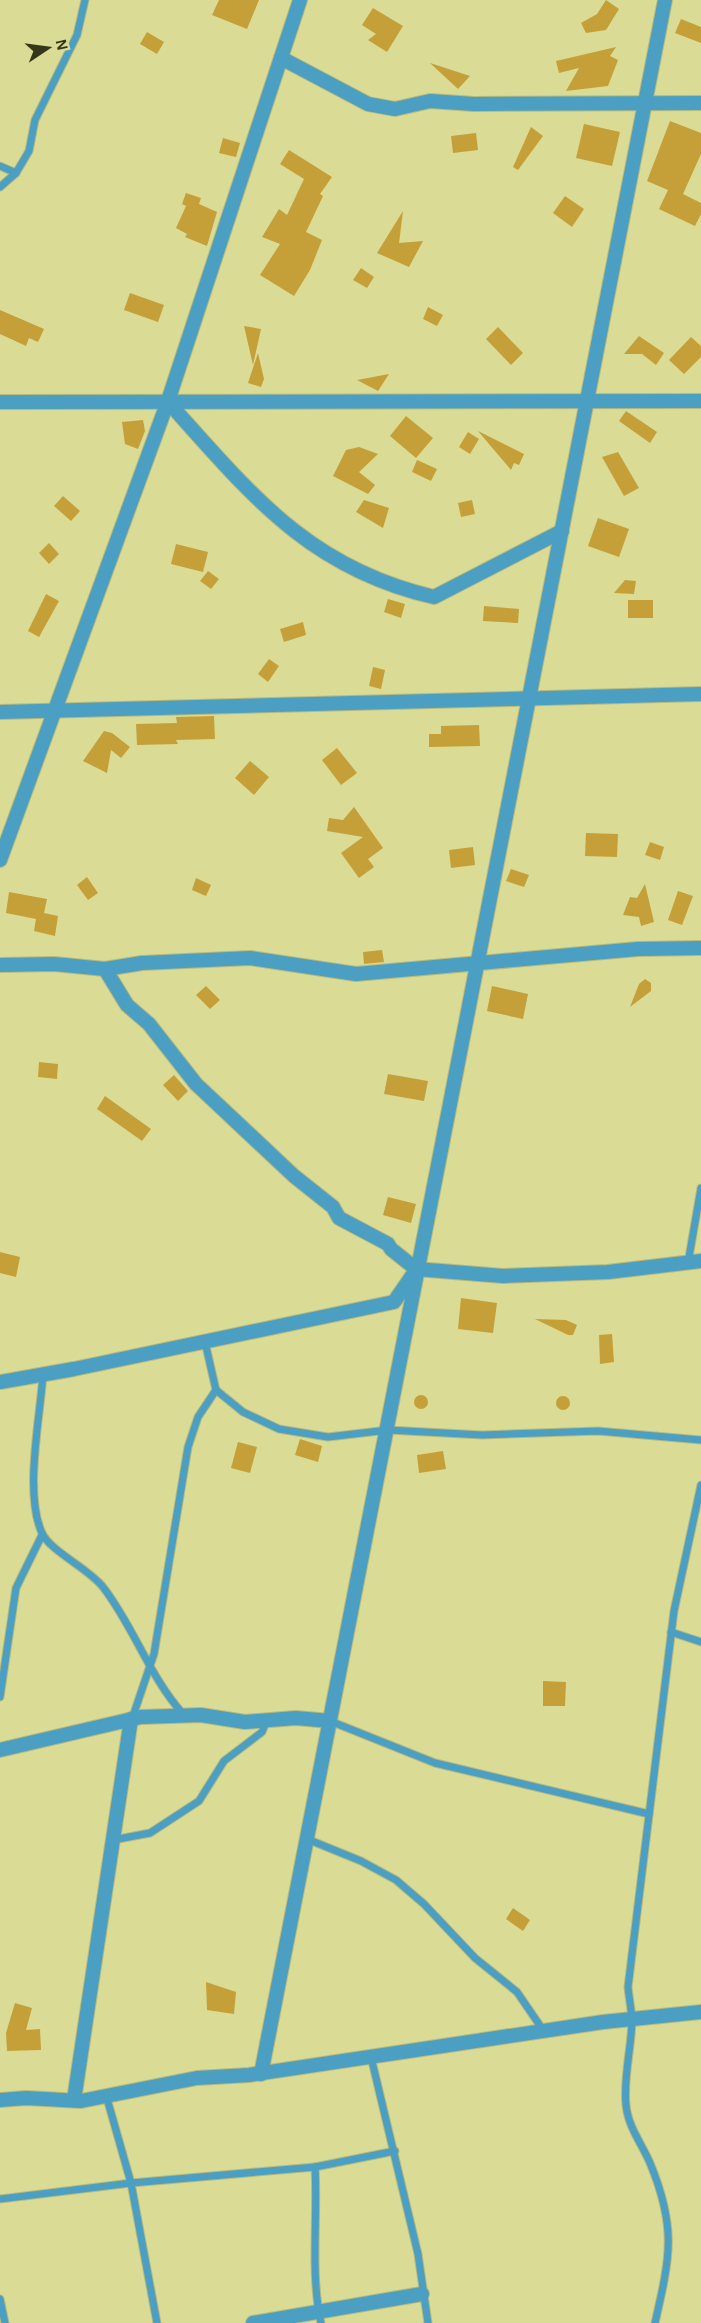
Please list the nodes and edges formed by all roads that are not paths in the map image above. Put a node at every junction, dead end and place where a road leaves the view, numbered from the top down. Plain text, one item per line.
1 (85, 0) edge
2 (300, 0) edge
3 (665, 0) edge
4 (280, 58) junction
5 (645, 104) junction
6 (701, 104) edge
7 (0, 166) edge
8 (16, 173) junction
9 (0, 187) edge
10 (587, 401) junction
11 (701, 401) edge
12 (0, 402) edge
13 (168, 402) junction
14 (562, 531) junction
15 (701, 694) edge
16 (530, 699) junction
17 (54, 711) junction
18 (0, 712) edge
19 (0, 860) edge
20 (701, 948) edge
21 (478, 963) junction
22 (0, 965) edge
23 (105, 969) junction
24 (701, 1188) edge
25 (694, 1262) edge
26 (416, 1269) junction
27 (205, 1342) junction
28 (44, 1375) junction
29 (0, 1382) edge
30 (216, 1390) junction
31 (388, 1430) junction
32 (701, 1440) edge
33 (701, 1485) edge
34 (42, 1535) junction
35 (671, 1632) junction
36 (0, 1634) edge
37 (9, 1636) junction
38 (701, 1642) edge
39 (150, 1666) junction
40 (0, 1697) edge
41 (185, 1716) junction
42 (131, 1719) junction
43 (267, 1720) junction
44 (330, 1721) junction
45 (0, 1750) edge
46 (649, 1814) junction
47 (307, 1839) junction
48 (113, 1840) junction
49 (701, 2012) edge
50 (632, 2019) junction
51 (544, 2031) junction
52 (371, 2057) junction
53 (261, 2074) junction
54 (106, 2095) junction
55 (0, 2100) edge
56 (74, 2100) junction
57 (395, 2151) junction
58 (315, 2167) junction
59 (131, 2183) junction
60 (0, 2199) edge
61 (422, 2294) junction
62 (0, 2299) edge
63 (320, 2317) edge
64 (5, 2323) edge
65 (157, 2323) edge
66 (253, 2323) edge
67 (428, 2323) edge
68 (655, 2323) edge

1 - 8 lane
2 - 4 street
3 - 5 street
4 - 5 street
4 - 13 street
5 - 6 street
5 - 10 street
7 - 8 lane
8 - 9 lane
10 - 11 street
10 - 13 street
10 - 14 street
12 - 13 street
13 - 14 street
13 - 17 street
14 - 16 street
15 - 16 street
16 - 17 street
16 - 21 street
17 - 18 street
17 - 19 street
20 - 21 street
21 - 23 street
21 - 26 street
22 - 23 street
23 - 26 street
24 - 25 lane
25 - 26 street
26 - 27 street
26 - 31 street
27 - 28 street
27 - 30 lane
28 - 29 street
28 - 34 lane
30 - 31 lane
30 - 39 lane
31 - 32 lane
31 - 44 street
33 - 35 lane
34 - 37 lane
34 - 39 lane
35 - 38 lane
35 - 46 lane
36 - 37 lane
37 - 40 lane
39 - 41 lane
39 - 42 lane
41 - 42 street
41 - 43 street
42 - 45 street
42 - 48 street
43 - 44 street
43 - 48 lane
44 - 46 lane
44 - 47 street
46 - 50 lane
47 - 51 lane
47 - 53 street
48 - 56 street
49 - 50 street
50 - 51 street
50 - 68 lane
51 - 52 street
52 - 53 street
52 - 57 lane
53 - 54 street
54 - 56 street
54 - 59 lane
55 - 56 street
57 - 58 lane
57 - 61 lane
58 - 59 lane
58 - 63 lane
59 - 60 lane
59 - 65 lane
61 - 63 street
61 - 67 lane
62 - 64 lane
63 - 66 street

